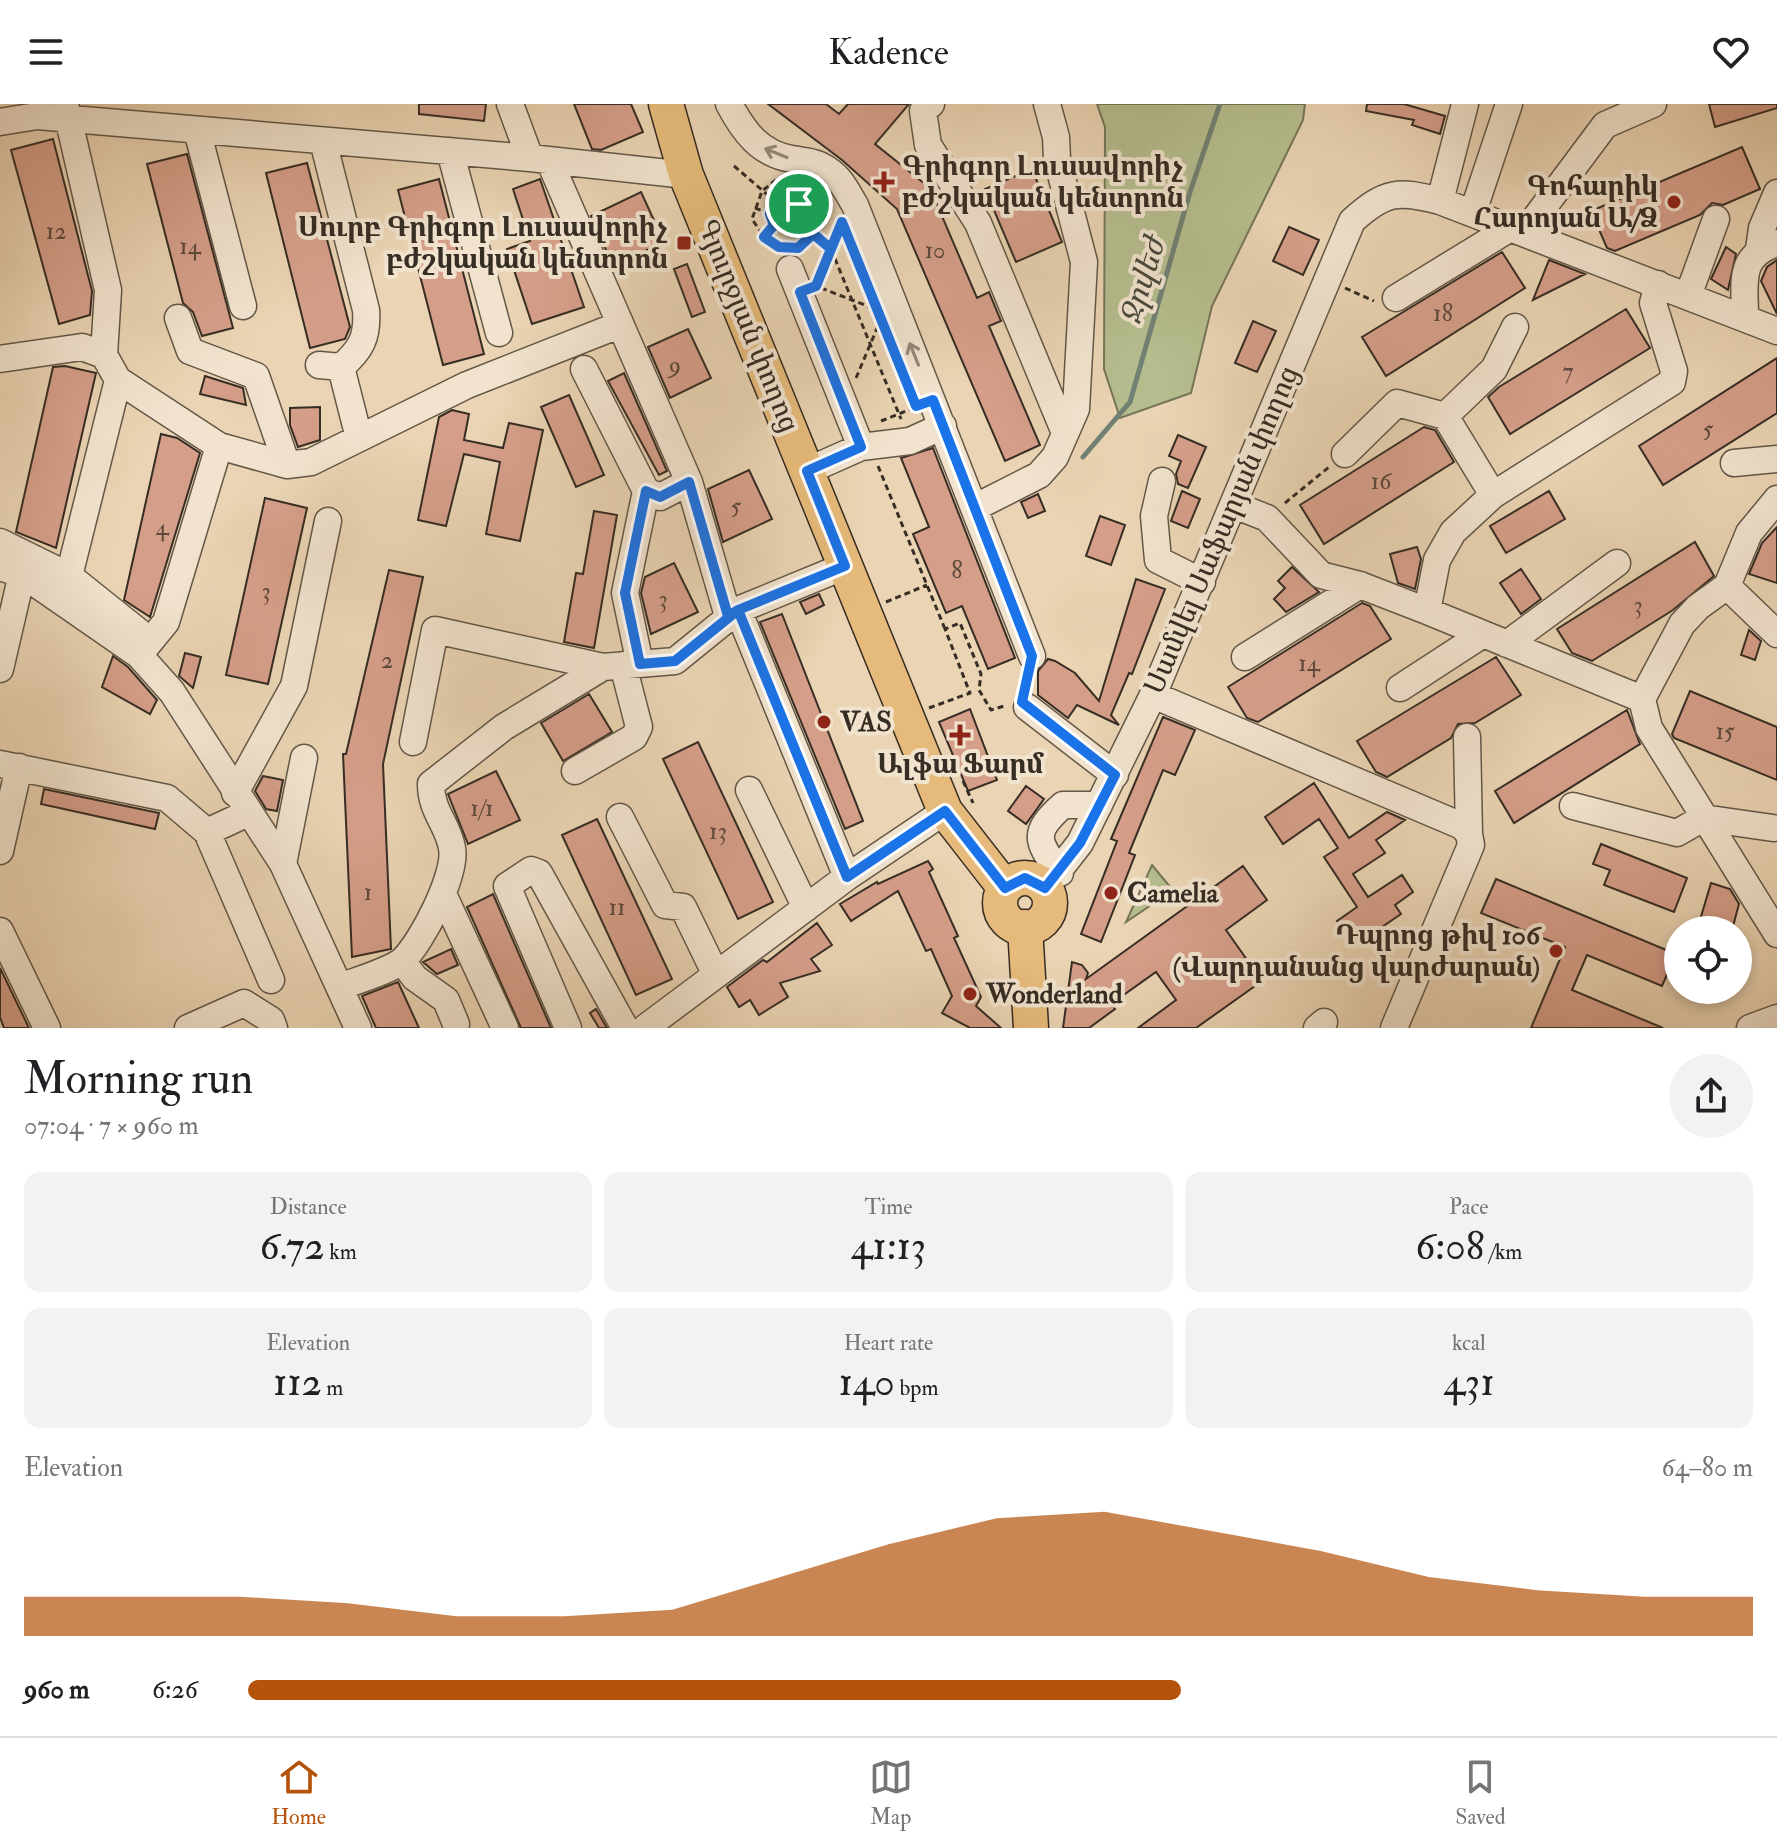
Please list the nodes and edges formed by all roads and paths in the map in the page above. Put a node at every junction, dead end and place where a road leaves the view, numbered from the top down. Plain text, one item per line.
1 (510, 104) edge
2 (666, 104) edge
3 (729, 104) edge
4 (1047, 104) edge
5 (1465, 104) edge
6 (1509, 104) edge
7 (1653, 104) edge
8 (924, 106) edge
9 (66, 112) edge
10 (0, 122) edge
11 (197, 130) junction
12 (323, 141) junction
13 (450, 151) junction
14 (539, 159) junction
15 (734, 166) dead end
16 (686, 175) junction
17 (781, 176) dead end
18 (792, 181) dead end
19 (813, 190) junction
20 (762, 191) junction
21 (1777, 193) edge
22 (1440, 201) junction
23 (776, 202) junction
24 (799, 204) junction
25 (755, 208) junction
26 (833, 212) dead end
27 (1473, 212) junction
28 (770, 214) junction
29 (1716, 219) dead end
30 (801, 223) junction
31 (774, 225) junction
32 (1518, 229) junction
33 (813, 234) junction
34 (764, 237) junction
35 (848, 237) dead end
36 (1768, 246) edge
37 (831, 249) junction
38 (790, 269) dead end
39 (1328, 278) junction
40 (1658, 284) junction
41 (872, 295) dead end
42 (1688, 296) junction
43 (1396, 298) joint
44 (852, 300) junction
45 (243, 306) dead end
46 (178, 318) dead end
47 (1745, 318) junction
48 (619, 325) junction
49 (1515, 327) dead end
50 (1777, 331) edge
51 (499, 333) dead end
52 (887, 334) dead end
53 (870, 345) junction
54 (104, 355) junction
55 (0, 359) edge
56 (584, 369) dead end
57 (118, 380) junction
58 (837, 387) junction
59 (933, 400) junction
60 (899, 414) junction
61 (1445, 416) junction
62 (943, 426) junction
63 (1065, 433) junction
64 (359, 438) junction
65 (910, 441) junction
66 (219, 446) junction
67 (861, 449) junction
68 (1345, 454) joint
69 (1777, 459) edge
70 (1734, 463) dead end
71 (287, 465) junction
72 (807, 471) junction
73 (1162, 481) dead end
74 (689, 482) junction
75 (646, 491) junction
76 (1493, 495) junction
77 (1777, 499) edge
78 (1234, 505) junction
79 (976, 507) junction
80 (1267, 518) junction
81 (328, 521) dead end
82 (0, 542) edge
83 (1617, 563) dead end
84 (845, 566) junction
85 (11, 571) edge
86 (69, 576) junction
87 (1202, 582) junction
88 (927, 585) junction
89 (1360, 585) junction
90 (1727, 586) junction
91 (886, 603) dead end
92 (1427, 611) junction
93 (733, 613) junction
94 (945, 629) junction
95 (1777, 634) edge
96 (1495, 639) junction
97 (144, 647) junction
98 (1032, 656) dead end
99 (1245, 657) dead end
100 (622, 665) junction
101 (0, 669) edge
102 (1400, 688) dead end
103 (979, 690) junction
104 (970, 693) junction
105 (1153, 695) junction
106 (1642, 699) junction
107 (1027, 707) joint
108 (929, 708) dead end
109 (1467, 737) dead end
110 (413, 742) dead end
111 (304, 758) dead end
112 (10, 766) edge
113 (575, 771) dead end
114 (1115, 775) junction
115 (749, 790) dead end
116 (242, 803) junction
117 (1099, 805) junction
118 (1573, 806) dead end
119 (945, 811) junction
120 (620, 817) dead end
121 (1703, 818) junction
122 (1773, 828) dead end
123 (207, 832) junction
124 (1469, 834) junction
125 (0, 851) edge
126 (283, 864) junction
127 (847, 877) junction
128 (1053, 880) junction
129 (1005, 888) junction
130 (443, 894) junction
131 (806, 908) junction
132 (1025, 927) junction
133 (0, 931) edge
134 (1777, 934) edge
135 (402, 961) junction
136 (716, 975) junction
137 (271, 980) dead end
138 (340, 987) junction
139 (1777, 1018) edge
140 (456, 1024) dead end
141 (47, 1028) edge
142 (188, 1028) edge
143 (274, 1028) edge
144 (358, 1028) edge
145 (505, 1028) edge
146 (568, 1028) edge
147 (625, 1028) edge
148 (645, 1028) edge
149 (1031, 1028) edge
150 (1394, 1028) edge
151 (1750, 1028) edge

1 - 14 street
2 - 16 main road, Գյուրջյան փողոց
59 -> 3 street
4 - 63 street
5 - 22 street
6 - 27 street
7 - 32 street
8 - 63 street
9 - 10 street
9 - 11 street
9 - 54 street
11 - 12 street
11 - 45 street
12 - 13 street
12 - 64 street
13 - 14 street
13 - 51 street
14 - 16 street
14 - 48 street
15 - 20 path
16 - 72 main road, Գյուրջյան փողոց
17 - 20 path
18 - 19 path
19 - 24 path
19 - 26 path
19 - 33 path
20 - 23 path
20 - 25 path
21 - 36 street
22 - 27 street
22 - 39 street, Սամվել Սաֆարյան փողոց
23 - 24 path
23 - 28 path
24 - 30 path
25 - 28 path
25 - 34 path
27 - 32 street
28 - 31 path
29 - 42 street
30 - 31 path
30 - 33 path
31 - 34 path
32 - 40 street
32 - 43 street
33 - 34 path
33 - 37 path
35 - 37 path
36 - 47 street
37 - 44 path
37 - 44 path
38 - 58 street
39 - 43 path
39 - 78 street, Սամվել Սաֆարյան փողոց
40 - 42 street
40 - 76 street
41 - 44 path
42 - 47 street
44 - 53 path
46 - 71 street
47 - 50 street
48 - 64 street
48 - 74 street
49 - 61 street
52 - 53 path
53 - 58 path
53 - 60 path
54 - 55 street
54 - 57 street
56 - 75 street
57 - 66 street
57 - 86 street
58 - 67 street
59 - 60 path
59 - 62 street
60 - 65 path
60 - 67 path
61 - 68 street
61 - 76 street
62 - 65 street
62 - 79 street
63 - 79 street
64 - 71 street
65 - 67 street
66 - 71 street
66 - 97 street
67 - 72 street
67 - 88 path
68 - 80 path
69 - 70 street
72 - 84 main road, Գյուրջյան փողոց
73 - 87 street
74 - 75 street
74 - 93 street
75 - 100 street
76 - 92 street
77 - 90 street
78 - 80 street
78 - 87 street, Սամվել Սաֆարյան փողոց
79 - 98 street
80 - 89 street
81 - 116 street
82 - 86 street
83 - 96 street
84 - 93 street
84 - 119 main road, Գյուրջյան փողոց
85 - 97 street
85 - 101 street
86 - 97 street
87 - 105 street, Սամվել Սաֆարյան փողոց
88 - 91 path
88 - 94 path
89 - 92 street
89 - 99 street
90 - 95 street
90 - 106 street
92 - 96 street
93 - 100 street
93 - 127 street
94 - 103 path
94 - 104 path
96 - 102 street
96 - 106 street
97 - 116 street
100 - 110 street
100 - 113 street
100 - 130 street
103 - 104 path
103 - 107 path
104 - 108 path
105 - 114 street, Սամվել Սաֆարյան փողոց
105 - 124 street
106 - 121 street
107 - 114 street
109 - 124 street
111 - 126 street
112 - 123 street
112 - 125 street
114 - 117 street, Սամվել Սաֆարյան փողոց
115 - 131 street
116 - 123 street
116 - 126 street
117 - 128 street, Սամվել Սաֆարյան փողոց
117 - 128 street
118 - 121 street
119 - 127 street
119 - 129 main road, Գյուրջյան փողոց
120 - 136 street
121 - 122 street
121 - 134 street
123 - 137 street
124 - 150 street
126 - 138 street
127 - 131 street
128 - 129 main road
128 - 132 main road
129 - 132 main road
130 - 135 street
130 - 145 street
131 - 136 street
132 - 149 main road
133 - 141 street
135 - 138 street
135 - 140 street
136 - 148 street
138 - 144 street
139 - 151 street
142 - 143 street
146 - 147 street

